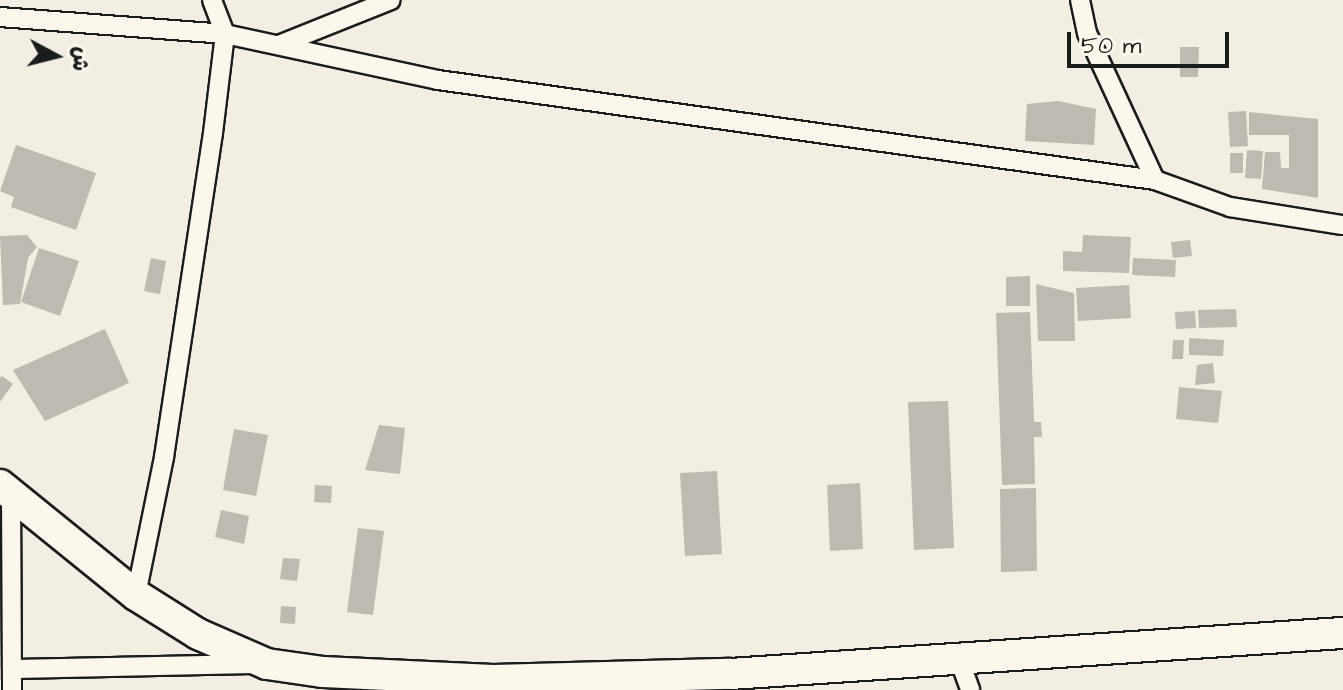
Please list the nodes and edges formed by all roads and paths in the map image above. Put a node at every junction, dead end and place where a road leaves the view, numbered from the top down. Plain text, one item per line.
1 (212, 0) edge
2 (391, 0) edge
3 (1080, 0) edge
4 (0, 17) edge
5 (225, 34) junction
6 (281, 44) junction
7 (1155, 180) junction
8 (1343, 225) edge
9 (5, 489) edge
10 (136, 595) junction
11 (1343, 633) edge
12 (959, 659) junction
13 (267, 664) junction
14 (12, 669) junction
15 (12, 690) edge
16 (970, 690) edge

1 - 5 street
2 - 6 street
3 - 7 street
4 - 5 street
5 - 6 street
5 - 10 street
6 - 7 street
7 - 8 street
9 - 10 main road
9 - 14 street
10 - 13 main road
11 - 12 main road
12 - 13 main road
12 - 16 street
13 - 14 street
14 - 15 street

